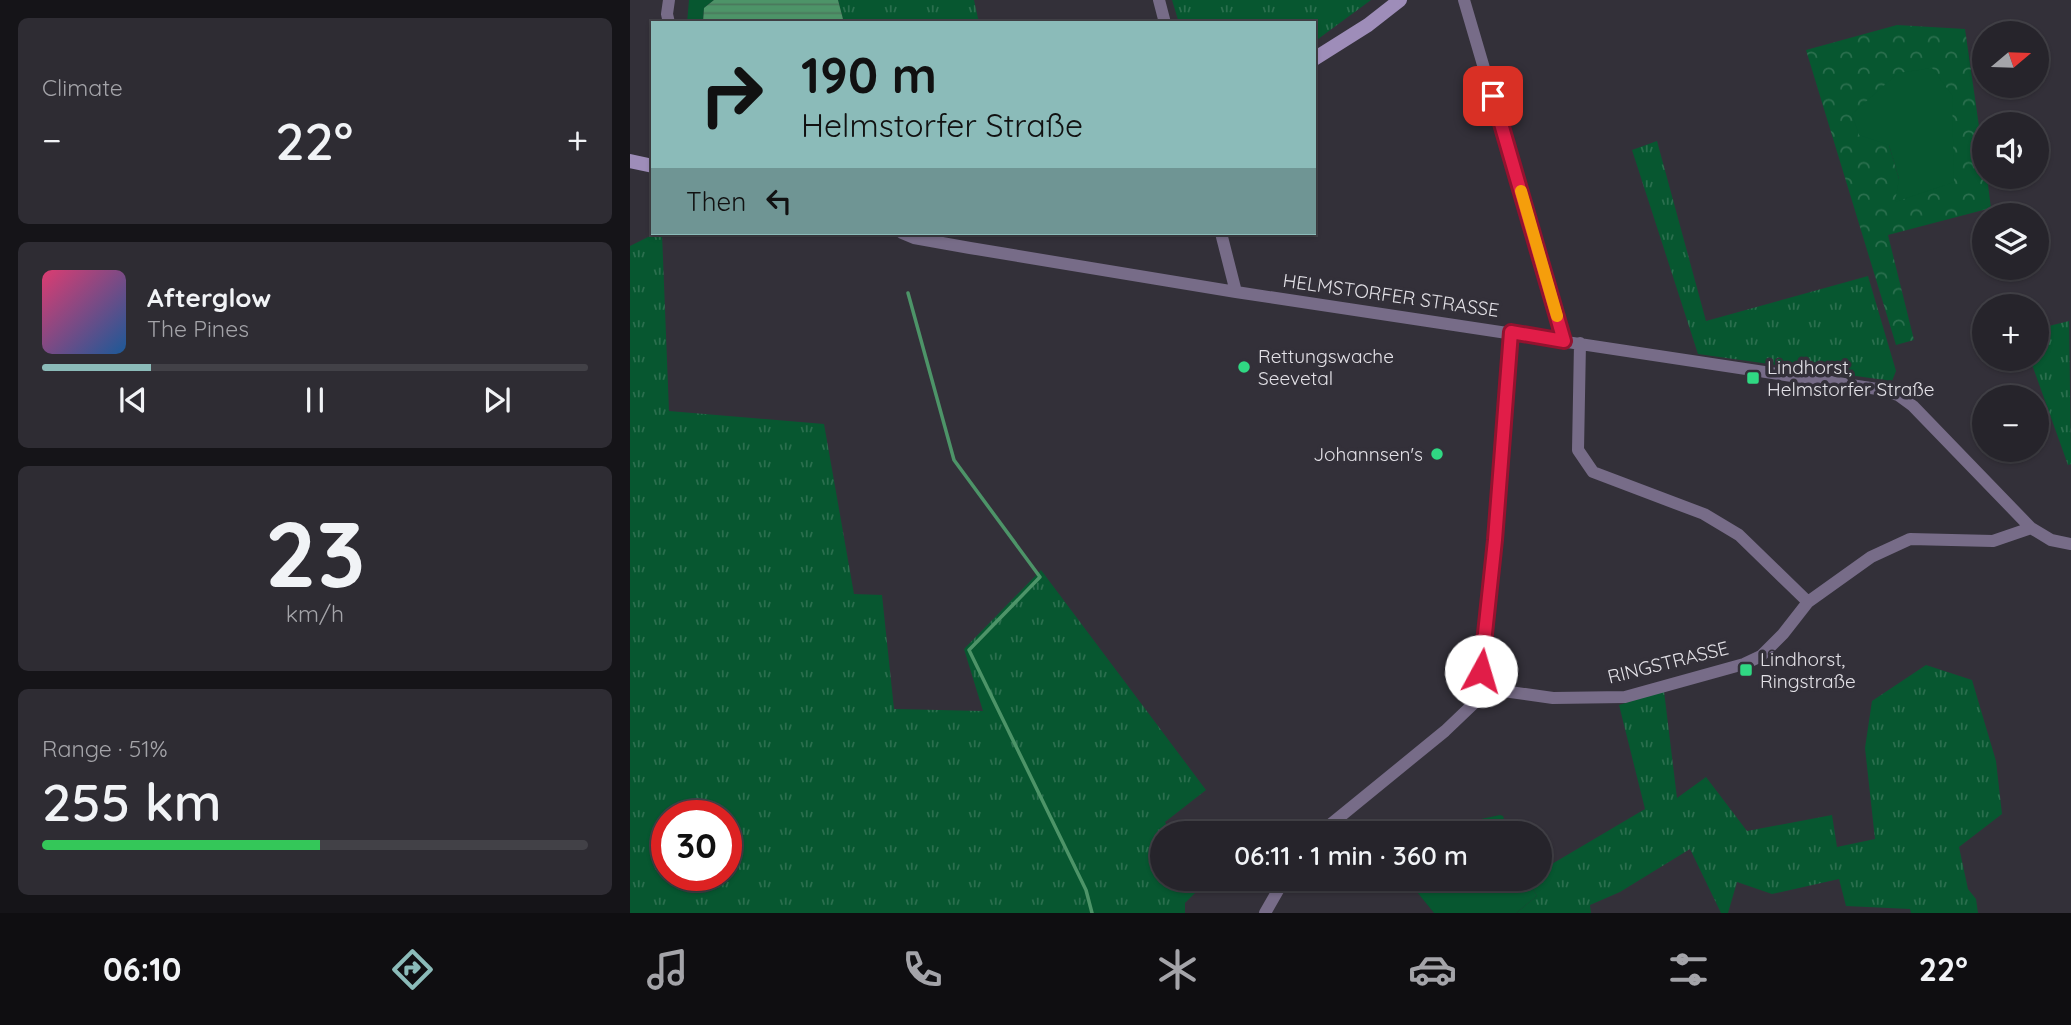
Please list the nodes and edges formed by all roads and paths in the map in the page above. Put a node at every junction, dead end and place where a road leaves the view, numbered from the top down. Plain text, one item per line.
1 (669, 0) edge
2 (1159, 0) edge
3 (1400, 0) edge
4 (1464, 0) edge
5 (669, 21) edge
6 (1164, 21) edge
7 (1316, 58) edge
8 (630, 161) edge
9 (651, 166) edge
10 (906, 235) edge
11 (1222, 235) edge
12 (1236, 292) junction
13 (1511, 332) junction
14 (1564, 341) junction
15 (1580, 343) junction
16 (2031, 528) junction
17 (2071, 544) edge
18 (1808, 602) junction
19 (1489, 689) junction
20 (1335, 821) edge
21 (1278, 891) edge
22 (1265, 913) edge

1 - 5 street
2 - 6 street
3 - 7 main road
4 - 14 street
8 - 9 main road
10 - 12 street, HELMSTORFER STRASSE
11 - 12 street
12 - 13 street, HELMSTORFER STRASSE
13 - 14 street, HELMSTORFER STRASSE
13 - 19 street
14 - 15 street, HELMSTORFER STRASSE
15 - 16 street, HELMSTORFER STRASSE
15 - 18 street
16 - 17 street
16 - 18 street, RINGSTRASSE
18 - 19 street, RINGSTRASSE
19 - 20 street
21 - 22 street

